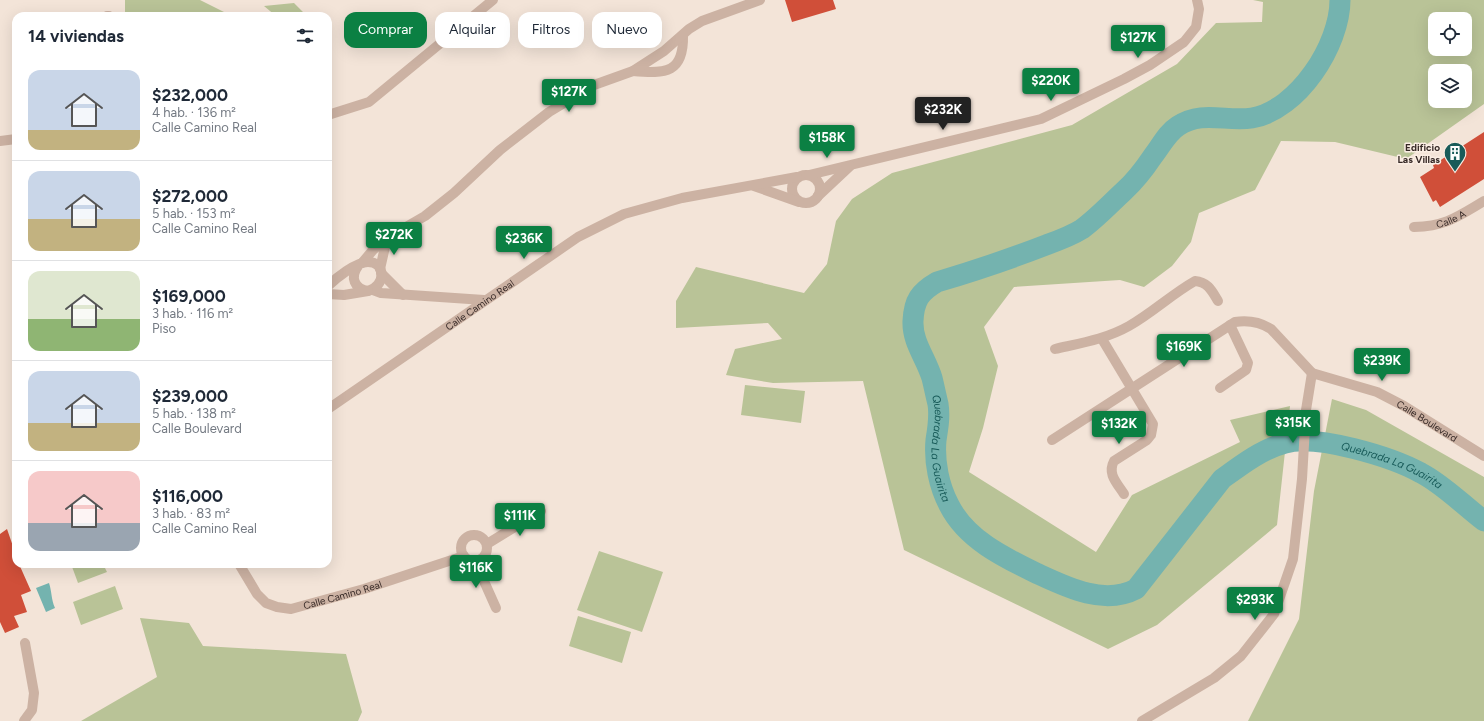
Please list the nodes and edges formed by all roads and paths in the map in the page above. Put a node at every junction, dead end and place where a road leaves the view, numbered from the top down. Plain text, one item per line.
1 (493, 0) edge
2 (760, 0) edge
3 (1197, 0) edge
4 (683, 35) junction
5 (633, 71) junction
6 (332, 115) edge
7 (12, 140) edge
8 (0, 142) edge
9 (850, 166) junction
10 (809, 175) junction
11 (797, 177) junction
12 (754, 186) junction
13 (818, 196) junction
14 (1484, 201) edge
15 (802, 202) junction
16 (1414, 227) dead end
17 (387, 238) junction
18 (360, 264) junction
19 (381, 271) junction
20 (332, 283) edge
21 (370, 290) junction
22 (332, 294) edge
23 (344, 295) junction
24 (403, 295) junction
25 (484, 300) junction
26 (1218, 301) dead end
27 (1230, 325) junction
28 (1102, 339) junction
29 (1055, 349) dead end
30 (1312, 373) junction
31 (1220, 388) dead end
32 (1132, 389) junction
33 (332, 406) edge
34 (1052, 440) dead end
35 (1484, 456) edge
36 (1124, 494) dead end
37 (541, 511) dead end
38 (487, 544) junction
39 (464, 556) junction
40 (475, 561) junction
41 (241, 568) edge
42 (496, 608) dead end
43 (25, 643) dead end
44 (24, 721) edge
45 (1142, 721) edge

1 - 6 street
2 - 4 street
3 - 9 street, Calle Camino Real
4 - 5 street
4 - 5 street
5 - 17 street
7 - 8 street
9 - 10 street, Calle Camino Real
9 - 13 street, Calle Camino Real
10 - 11 street, Calle Camino Real
10 - 13 street
11 - 12 street, Calle Camino Real
11 - 15 street
12 - 15 street, Calle Camino Real
12 - 25 street, Calle Camino Real
13 - 15 street, Calle Camino Real
14 - 16 street, Calle A
17 - 18 street
17 - 19 street
18 - 19 street
18 - 20 street
18 - 21 street
19 - 21 street
19 - 24 street
20 - 23 street
21 - 23 street
21 - 24 street
22 - 23 street
24 - 25 street
25 - 33 street, Calle Camino Real
26 - 28 street
27 - 30 street
27 - 31 street
27 - 32 street
28 - 29 street
28 - 32 street
30 - 35 street, Calle Boulevard
30 - 45 street
32 - 34 street
32 - 36 street
37 - 38 street
38 - 39 street
38 - 40 street
39 - 40 street
39 - 41 street, Calle Camino Real
40 - 42 street
43 - 44 street

